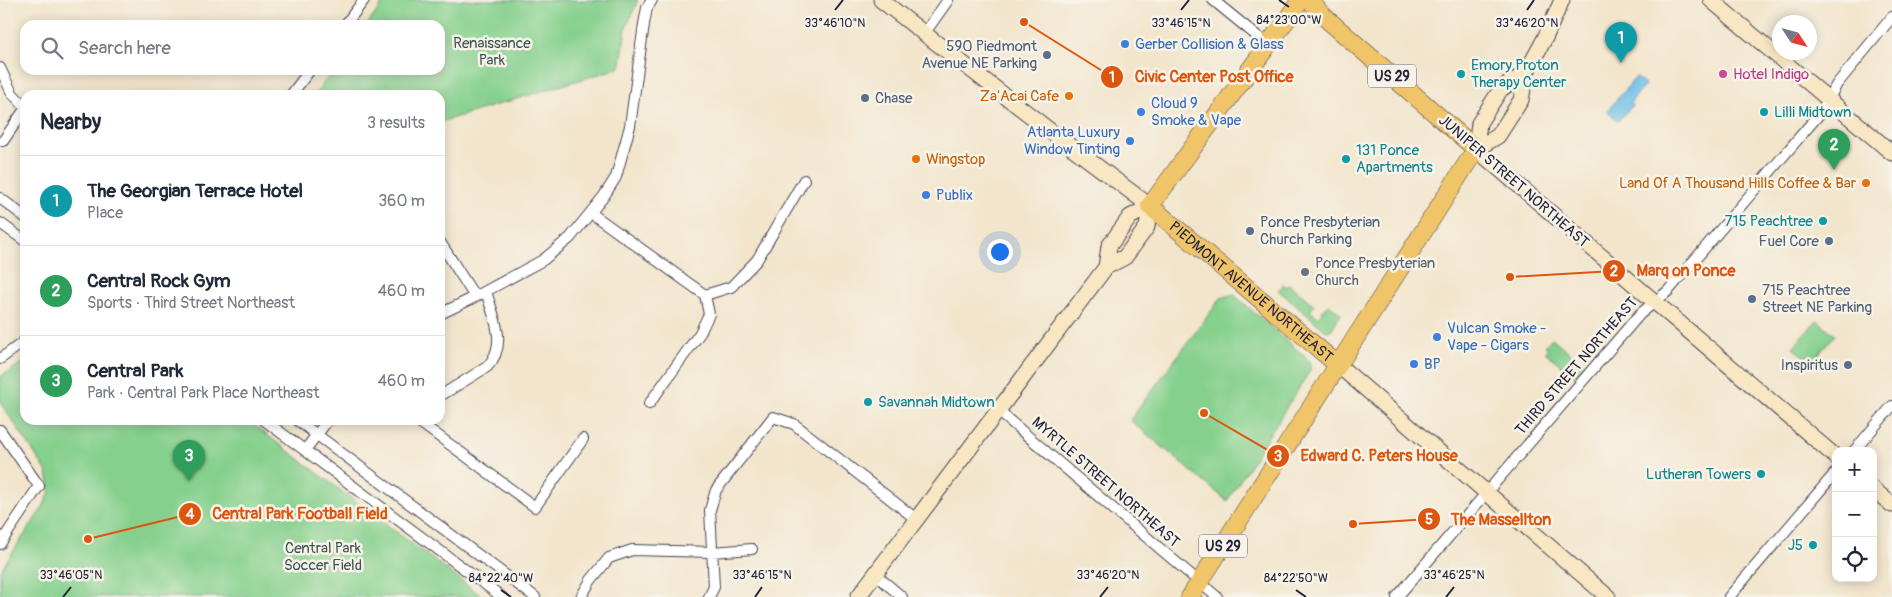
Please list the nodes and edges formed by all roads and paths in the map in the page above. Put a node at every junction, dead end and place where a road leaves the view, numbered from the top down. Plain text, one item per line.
1 (364, 0) edge
2 (652, 0) edge
3 (881, 0) edge
4 (948, 0) edge
5 (1213, 0) edge
6 (1301, 0) edge
7 (1310, 0) edge
8 (1562, 0) edge
9 (1711, 0) edge
10 (1892, 17) edge
11 (349, 20) edge
12 (924, 34) junction
13 (1268, 45) junction
14 (0, 68) edge
15 (1526, 73) junction
16 (306, 75) edge
17 (295, 90) edge
18 (1828, 98) junction
19 (20, 102) edge
20 (20, 115) edge
21 (2, 141) dead end
22 (1476, 149) junction
23 (1892, 153) edge
24 (804, 180) dead end
25 (0, 198) edge
26 (1150, 206) junction
27 (591, 212) junction
28 (20, 213) edge
29 (0, 223) edge
30 (20, 237) edge
31 (445, 250) edge
32 (486, 291) junction
33 (705, 295) junction
34 (475, 297) junction
35 (1654, 302) junction
36 (445, 312) edge
37 (20, 344) edge
38 (3, 353) edge
39 (1338, 365) junction
40 (445, 393) edge
41 (649, 404) dead end
42 (1892, 406) edge
43 (997, 410) junction
44 (271, 425) edge
45 (304, 425) edge
46 (324, 425) edge
47 (423, 425) edge
48 (0, 430) edge
49 (317, 435) junction
50 (583, 440) dead end
51 (1857, 447) edge
52 (305, 450) junction
53 (1832, 454) edge
54 (1832, 477) edge
55 (1486, 492) junction
56 (1877, 492) edge
57 (1892, 505) edge
58 (916, 519) junction
59 (0, 544) edge
60 (752, 549) dead end
61 (712, 552) junction
62 (875, 574) junction
63 (1195, 590) edge
64 (532, 596) edge
65 (502, 597) edge
66 (581, 597) edge
67 (709, 597) edge
68 (858, 597) edge
69 (902, 597) edge
70 (1217, 597) edge
71 (1397, 597) edge
72 (1608, 597) edge
73 (1729, 597) edge

1 - 11 street
2 - 27 street
3 - 12 main road, PIEDMONT AVENUE NORTHEAST
4 - 12 street
5 - 13 street
6 - 13 highway
7 - 22 highway, JUNIPER STREET NORTHEAST / US 29
8 - 15 main road
9 - 18 main road
10 - 18 street, THIRD STREET NORTHEAST
12 - 26 main road, PIEDMONT AVENUE NORTHEAST
13 - 26 highway
14 - 19 street
15 - 22 main road
15 - 22 main road
16 - 17 street
18 - 23 main road
18 - 35 street, THIRD STREET NORTHEAST
20 - 21 street
22 - 35 main road, JUNIPER STREET NORTHEAST
22 - 39 highway, US 29
24 - 33 street
25 - 28 street
26 - 39 highway, PIEDMONT AVENUE NORTHEAST
26 - 43 main road
27 - 32 street
27 - 33 street
29 - 30 street
31 - 34 street
32 - 34 street
32 - 40 street
33 - 41 street
34 - 36 street
35 - 53 main road, JUNIPER STREET NORTHEAST
35 - 55 street, THIRD STREET NORTHEAST
37 - 38 street
39 - 55 main road, PIEDMONT AVENUE NORTHEAST
39 - 63 highway, US 29
42 - 51 street
43 - 58 main road
43 - 63 street, MYRTLE STREET NORTHEAST
44 - 52 street
45 - 49 street
46 - 49 street
47 - 50 street
48 - 59 street
49 - 52 street
49 - 64 street
52 - 65 street
54 - 73 street
55 - 71 street, THIRD STREET NORTHEAST
55 - 72 main road, PIEDMONT AVENUE NORTHEAST
56 - 57 main road
58 - 61 street
58 - 62 main road
60 - 61 street
61 - 66 street
61 - 67 street
62 - 68 main road
62 - 69 street
63 - 70 street, MYRTLE STREET NORTHEAST

